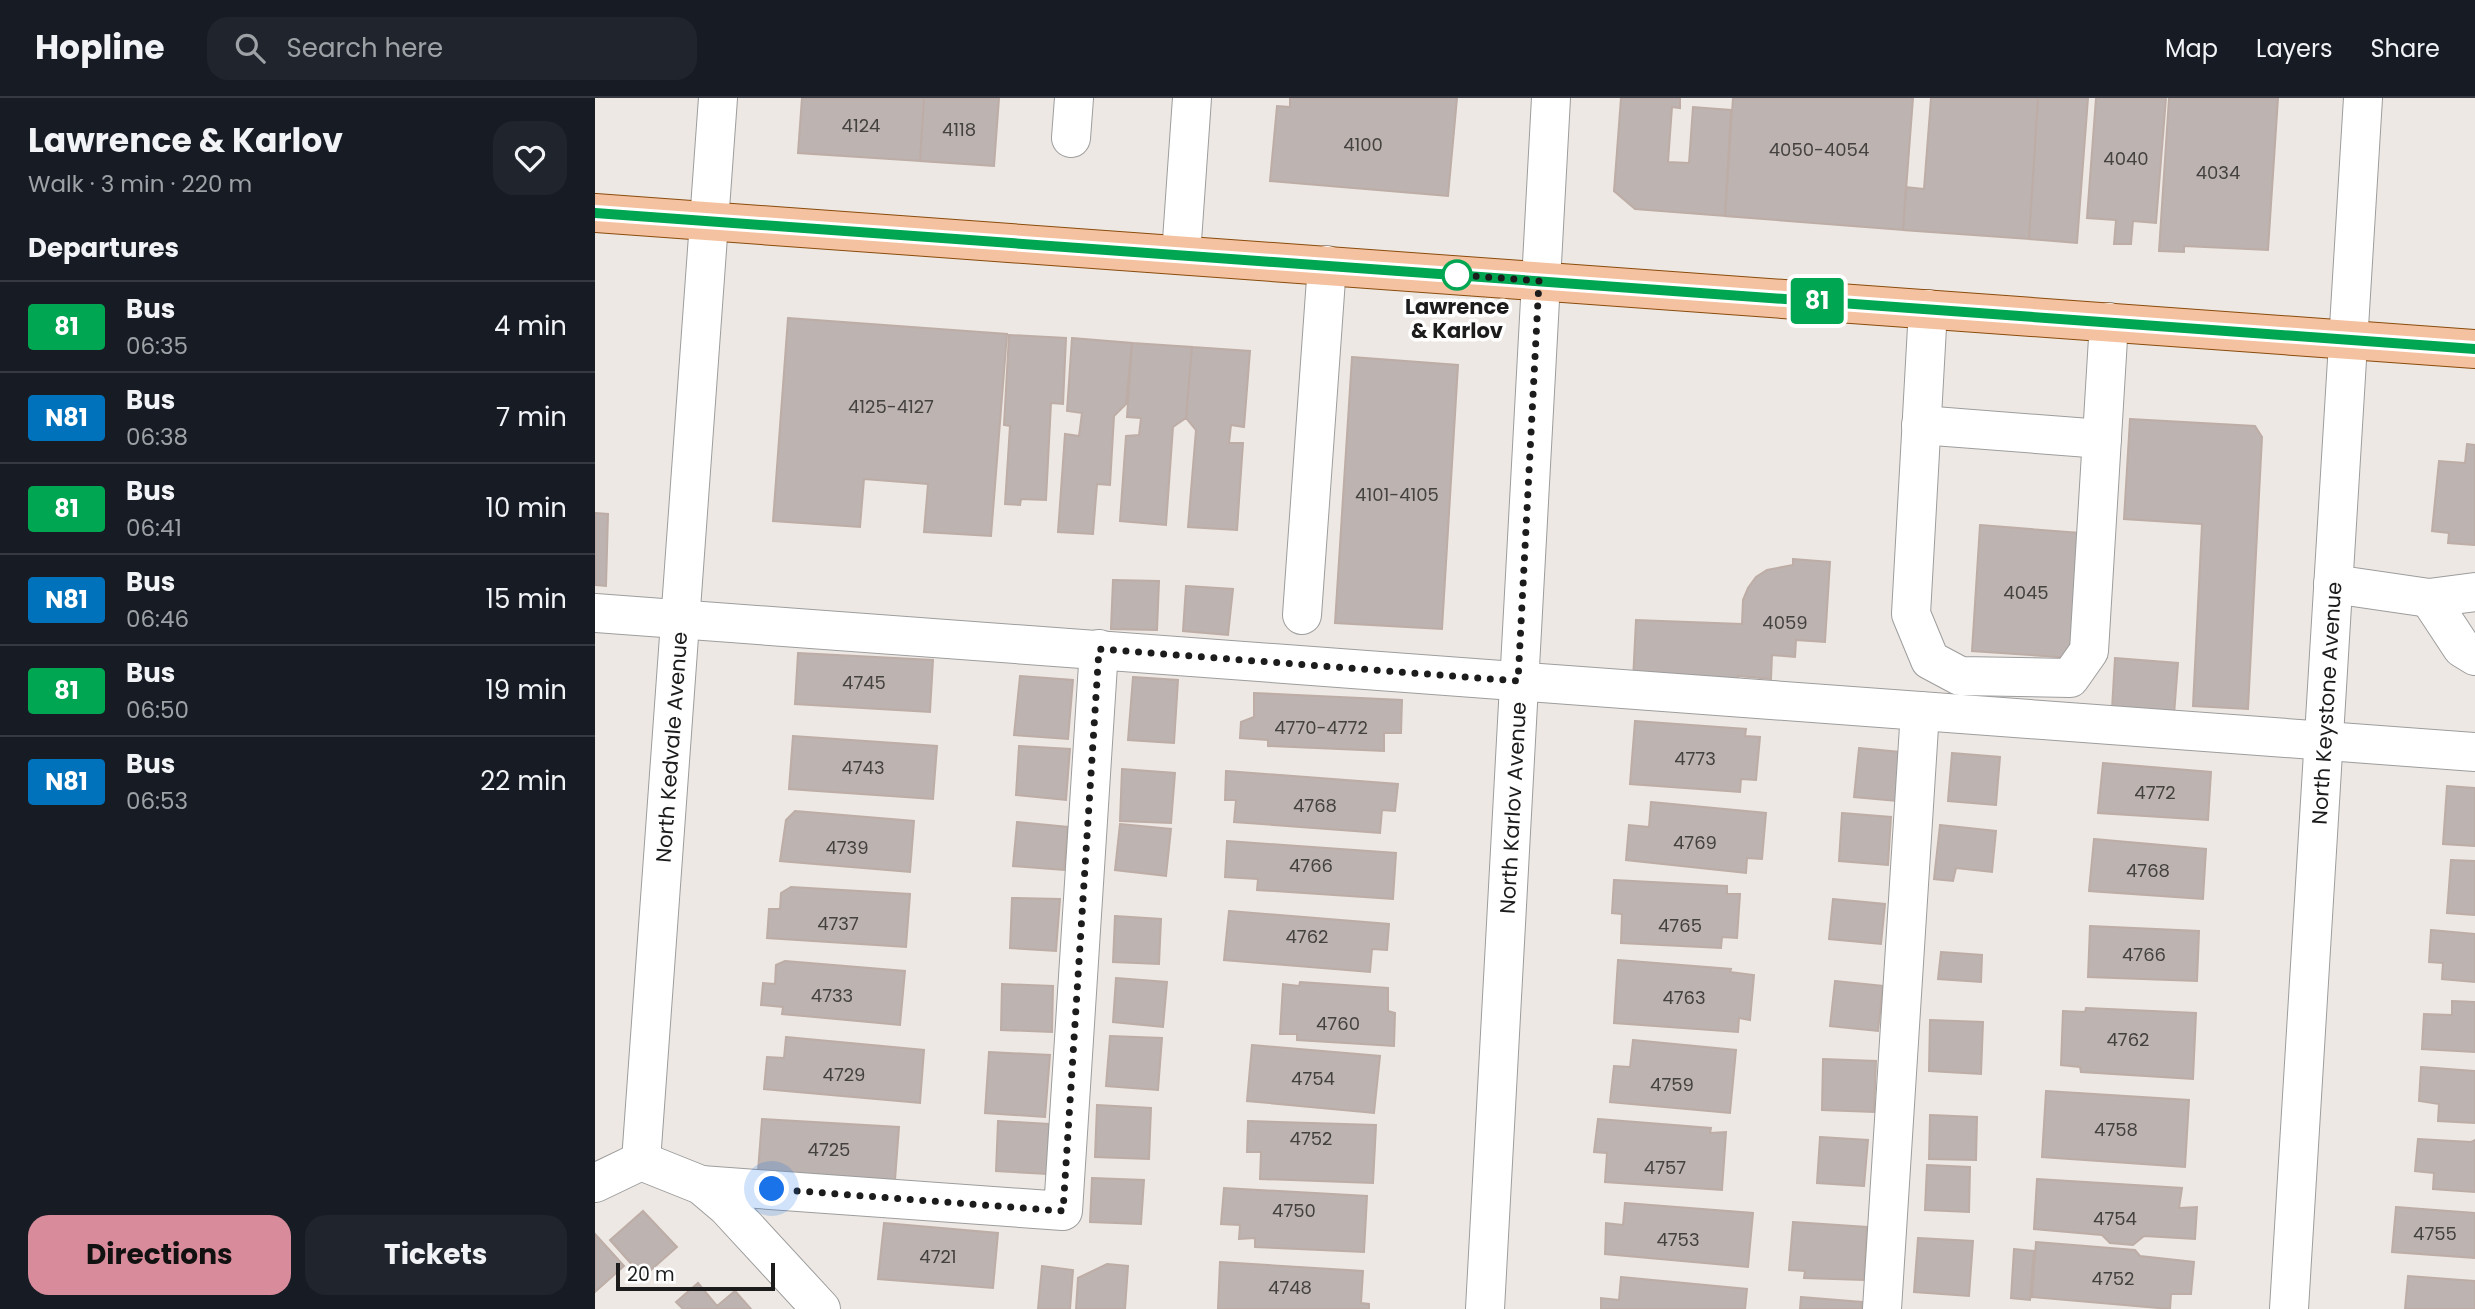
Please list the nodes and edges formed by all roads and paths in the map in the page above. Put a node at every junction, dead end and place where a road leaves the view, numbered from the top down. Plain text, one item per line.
1 (717, 98) edge
2 (1074, 98) edge
3 (1192, 98) edge
4 (1551, 98) edge
5 (2363, 98) edge
6 (1071, 138) dead end
7 (595, 213) edge
8 (709, 221) junction
9 (1181, 255) junction
10 (1327, 265) junction
11 (1539, 281) junction
12 (1928, 309) junction
13 (2109, 322) junction
14 (2348, 340) junction
15 (2475, 349) edge
16 (1921, 425) junction
17 (2102, 439) junction
18 (2333, 584) junction
19 (2475, 592) edge
20 (2429, 598) junction
21 (595, 613) edge
22 (1303, 615) dead end
23 (680, 619) junction
24 (1099, 649) junction
25 (2475, 656) edge
26 (1518, 681) junction
27 (1920, 710) junction
28 (2324, 740) junction
29 (2475, 752) edge
30 (641, 1161) junction
31 (595, 1183) edge
32 (701, 1185) junction
33 (821, 1309) edge
34 (1485, 1309) edge
35 (1882, 1309) edge
36 (2289, 1309) edge

1 - 8 street, North Kedvale Avenue
2 - 6 street
3 - 9 street
4 - 11 street, North Karlov Avenue
5 - 14 street, North Keystone Avenue
7 - 8 main road
8 - 9 main road
8 - 23 street, North Kedvale Avenue
9 - 10 main road
10 - 11 main road
10 - 22 street
11 - 12 main road
11 - 26 street, North Karlov Avenue
12 - 13 main road
12 - 16 street
13 - 14 main road
13 - 17 street
14 - 15 main road
14 - 18 street, North Keystone Avenue
16 - 17 street
16 - 17 street
18 - 20 street
18 - 28 street, North Keystone Avenue
19 - 20 street
20 - 25 street
21 - 23 street
23 - 24 street
23 - 30 street, North Kedvale Avenue
24 - 26 street
24 - 32 street
26 - 27 street
26 - 34 street, North Karlov Avenue
27 - 28 street
27 - 35 street
28 - 29 street
28 - 36 street, North Keystone Avenue
30 - 31 street
30 - 32 street
32 - 33 street

